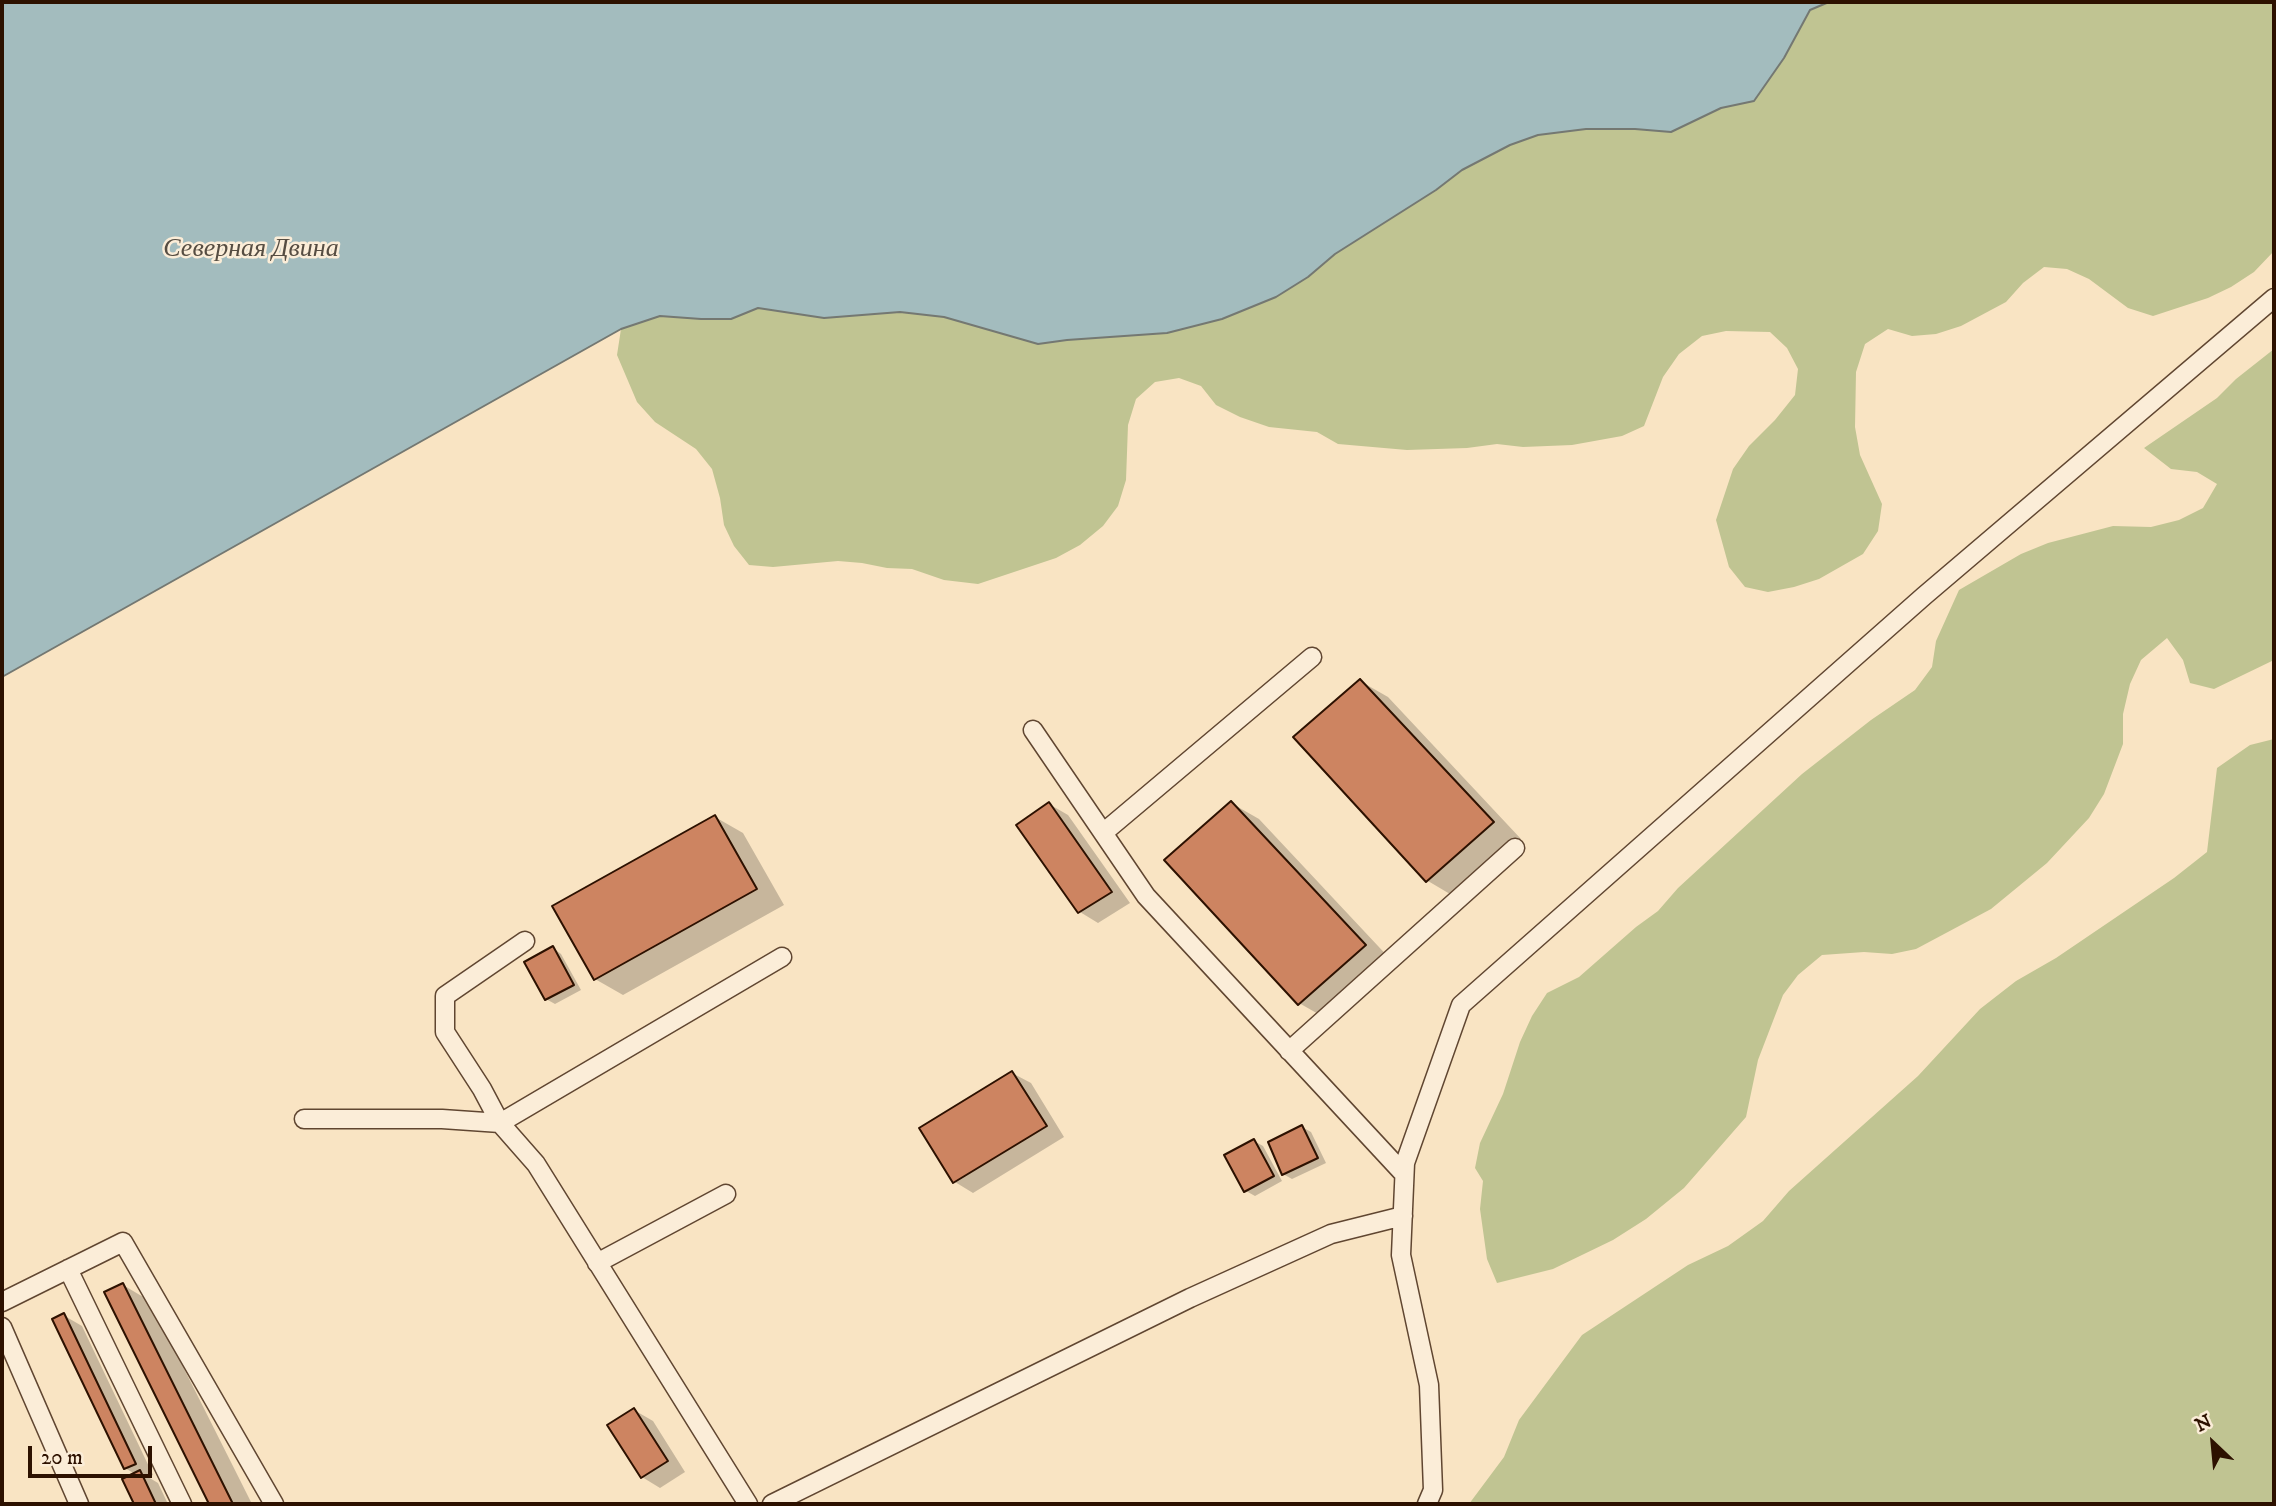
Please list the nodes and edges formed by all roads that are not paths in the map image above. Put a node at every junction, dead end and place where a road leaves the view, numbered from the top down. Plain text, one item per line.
1 (2274, 298) edge
2 (1312, 657) dead end
3 (1033, 730) dead end
4 (1103, 833) junction
5 (1515, 848) dead end
6 (524, 942) dead end
7 (782, 957) dead end
8 (1289, 1051) junction
9 (304, 1119) dead end
10 (500, 1123) junction
11 (1404, 1174) junction
12 (726, 1194) dead end
13 (1403, 1216) junction
14 (597, 1263) junction
15 (68, 1269) junction
16 (2, 1301) edge
17 (2, 1327) edge
18 (79, 1504) edge
19 (182, 1504) edge
20 (274, 1504) edge
21 (748, 1504) edge
22 (772, 1504) edge
23 (1427, 1504) edge

1 - 11 lane
2 - 4 lane
3 - 4 lane
4 - 8 lane
5 - 8 lane
6 - 10 lane
7 - 10 lane
8 - 11 lane
9 - 10 lane
10 - 14 lane
11 - 13 lane
12 - 14 lane
13 - 22 lane
13 - 23 lane
14 - 21 lane
15 - 16 lane
15 - 19 lane
15 - 20 lane
17 - 18 lane

